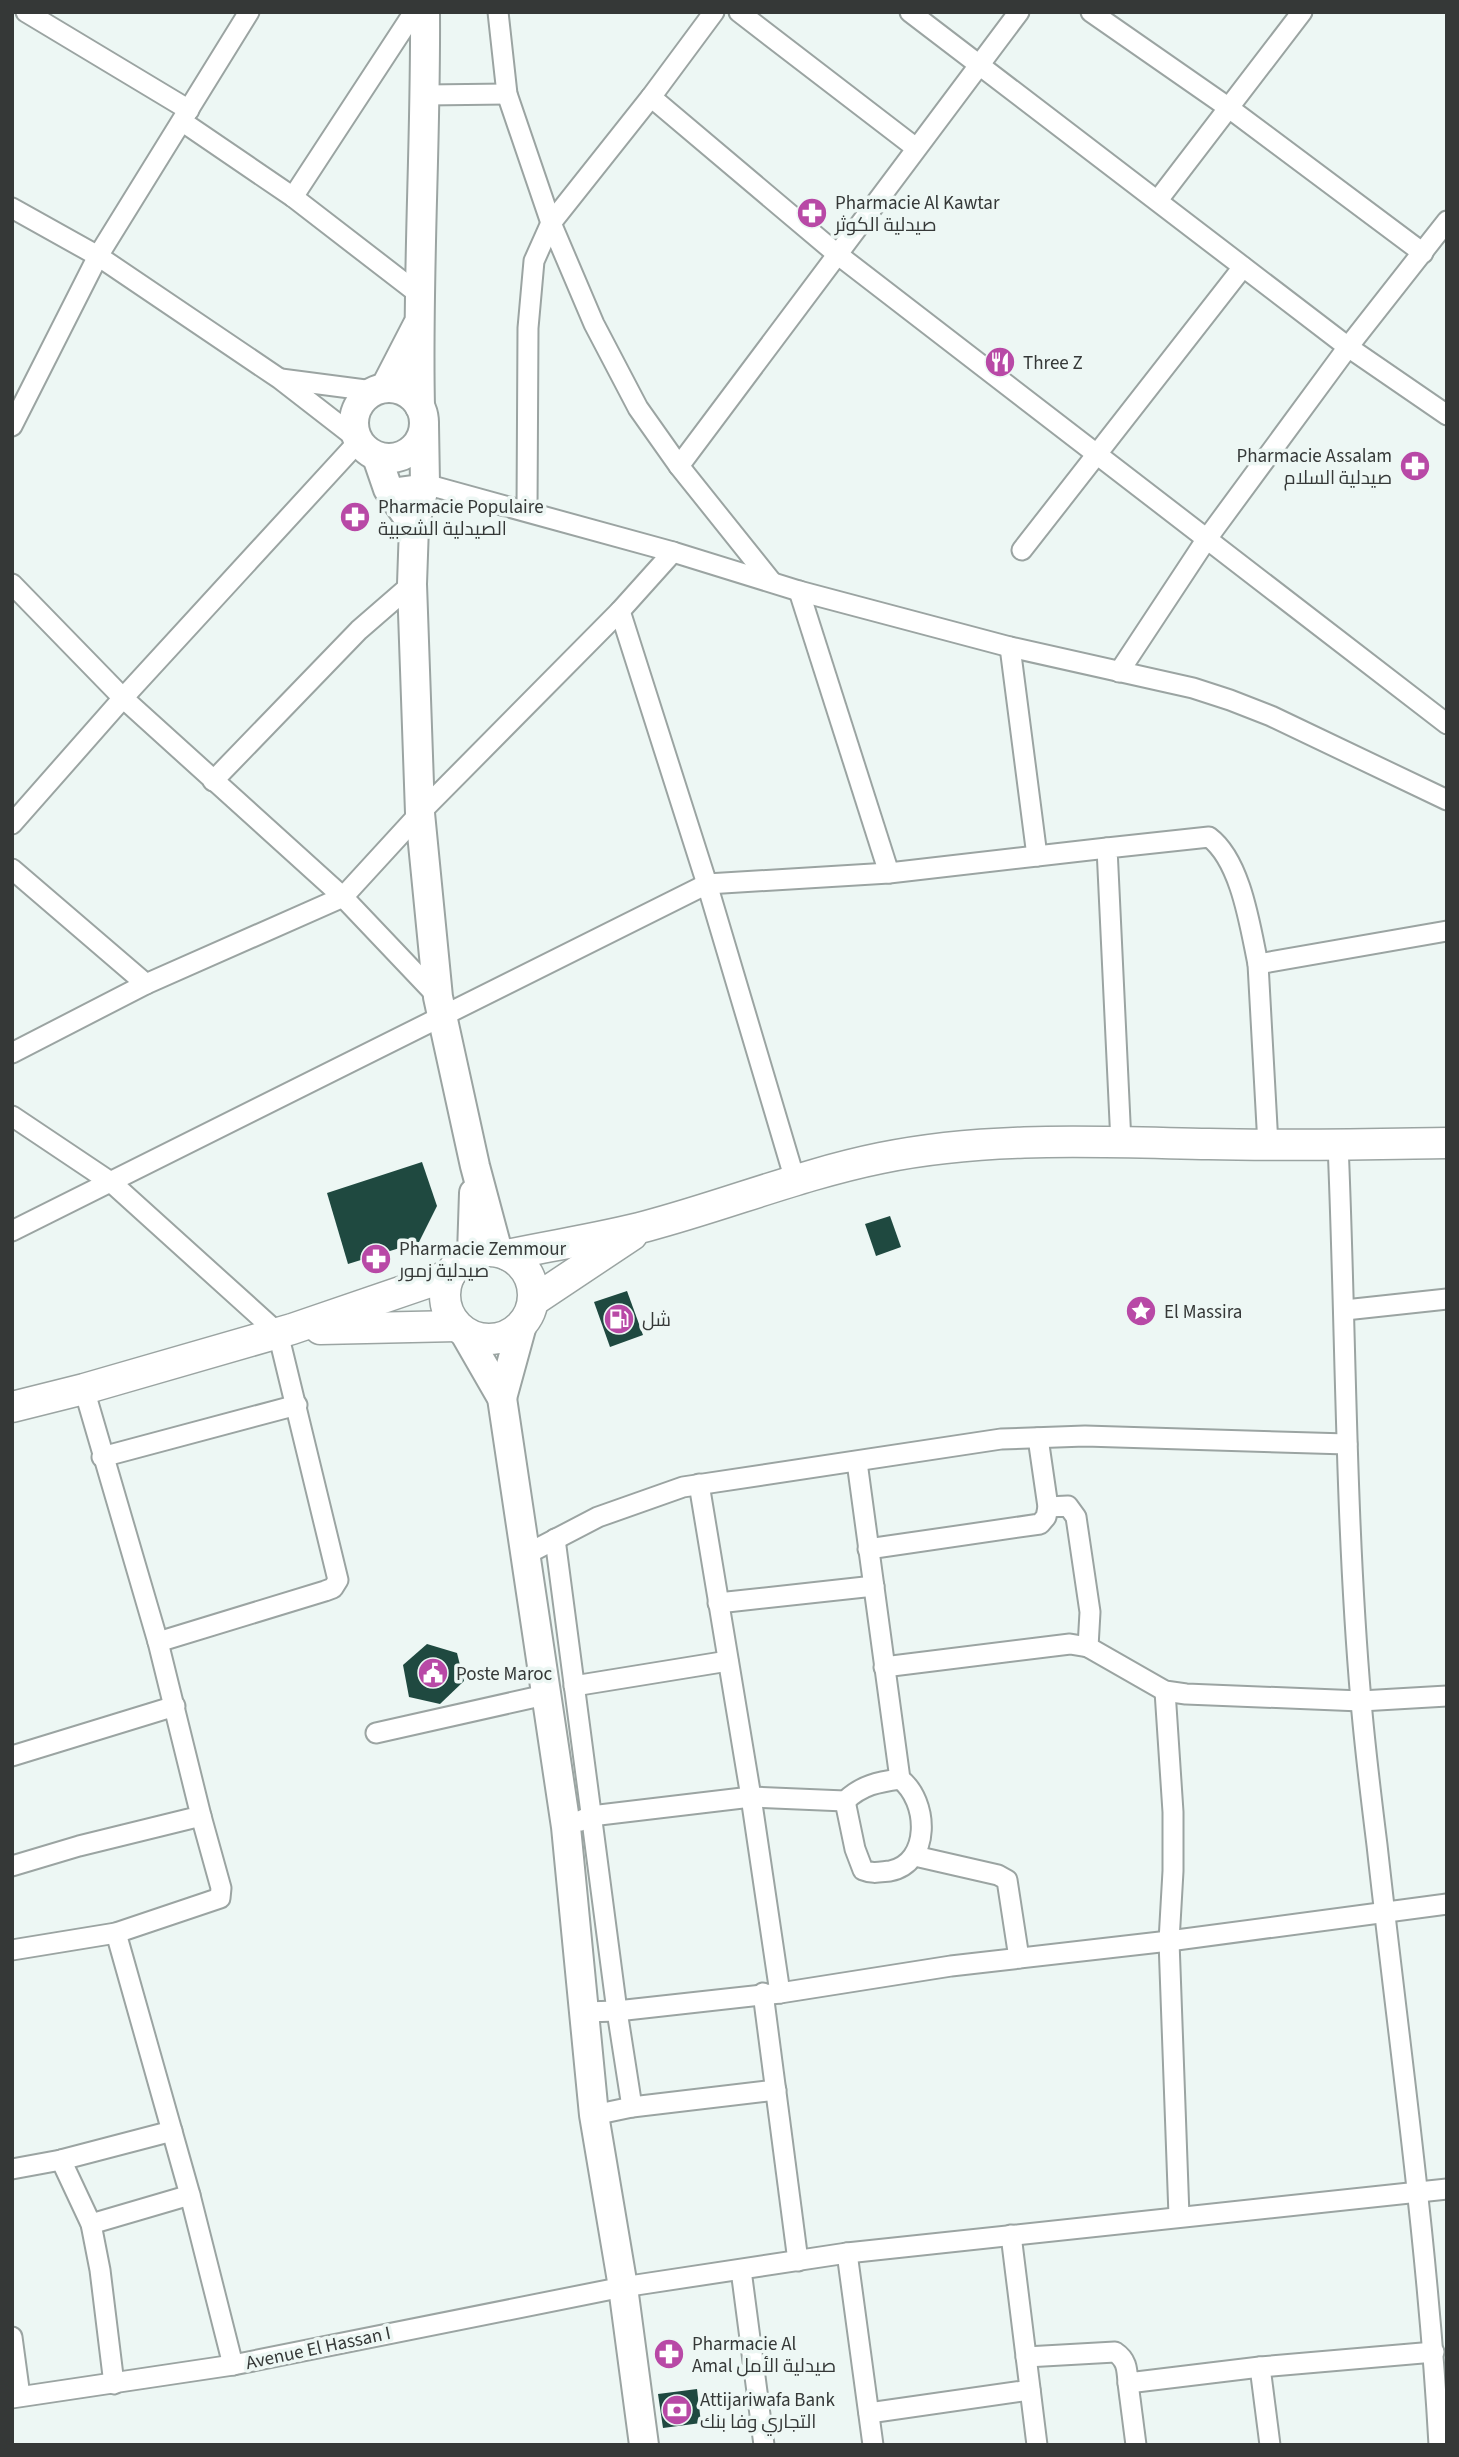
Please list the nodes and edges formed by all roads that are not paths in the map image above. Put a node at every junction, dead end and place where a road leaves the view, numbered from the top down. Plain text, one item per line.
1 (26, 12) edge
2 (249, 12) edge
3 (414, 12) edge
4 (425, 12) edge
5 (498, 12) edge
6 (714, 12) edge
7 (739, 12) edge
8 (910, 12) edge
9 (1019, 12) edge
10 (1091, 12) edge
11 (1302, 12) edge
12 (979, 65) junction
13 (507, 94) junction
14 (426, 95) junction
15 (651, 97) junction
16 (1229, 108) junction
17 (186, 116) junction
18 (916, 148) junction
19 (293, 197) junction
20 (1158, 200) junction
21 (12, 208) edge
22 (1447, 221) edge
23 (551, 223) junction
24 (1423, 253) junction
25 (837, 254) junction
26 (98, 256) junction
27 (1243, 267) junction
28 (420, 295) junction
29 (418, 323) junction
30 (1348, 346) junction
31 (280, 379) junction
32 (379, 390) junction
33 (1447, 415) edge
34 (422, 416) junction
35 (12, 426) edge
36 (363, 446) junction
37 (1097, 455) junction
38 (679, 466) junction
39 (425, 484) junction
40 (388, 489) junction
41 (527, 511) junction
42 (414, 526) junction
43 (1206, 540) junction
44 (1022, 550) dead end
45 (673, 552) junction
46 (771, 581) junction
47 (12, 584) edge
48 (412, 584) junction
49 (799, 591) junction
50 (620, 611) junction
51 (1010, 647) junction
52 (1119, 672) junction
53 (123, 698) junction
54 (1447, 724) edge
55 (213, 781) junction
56 (1447, 800) edge
57 (420, 813) junction
58 (12, 824) edge
59 (1107, 848) junction
60 (1037, 856) junction
61 (12, 869) edge
62 (889, 873) junction
63 (707, 884) junction
64 (343, 897) junction
65 (1447, 930) edge
66 (1258, 964) junction
67 (146, 984) junction
68 (441, 1007) junction
69 (12, 1053) edge
70 (12, 1116) edge
71 (1121, 1143) junction
72 (1447, 1143) edge
73 (1338, 1144) junction
74 (1268, 1146) junction
75 (795, 1181) junction
76 (112, 1183) junction
77 (646, 1226) junction
78 (12, 1231) edge
79 (493, 1254) junction
80 (450, 1275) junction
81 (1447, 1299) edge
82 (1345, 1310) junction
83 (528, 1313) junction
84 (461, 1329) junction
85 (285, 1331) junction
86 (83, 1389) junction
87 (502, 1398) junction
88 (296, 1405) junction
89 (12, 1407) edge
90 (1038, 1438) junction
91 (1347, 1444) junction
92 (102, 1457) junction
93 (857, 1462) junction
94 (699, 1484) junction
95 (1048, 1507) junction
96 (555, 1539) junction
97 (869, 1549) junction
98 (525, 1555) junction
99 (874, 1586) junction
100 (718, 1603) junction
101 (158, 1642) junction
102 (1087, 1647) junction
103 (728, 1661) junction
104 (884, 1667) junction
105 (574, 1686) junction
106 (1165, 1691) junction
107 (545, 1695) junction
108 (1447, 1696) edge
109 (1361, 1701) junction
110 (175, 1706) junction
111 (376, 1733) dead end
112 (12, 1756) edge
113 (900, 1779) junction
114 (751, 1797) junction
115 (845, 1801) junction
116 (201, 1816) junction
117 (579, 1822) junction
118 (915, 1856) junction
119 (12, 1866) edge
120 (1447, 1904) edge
121 (1384, 1912) junction
122 (116, 1933) junction
123 (1169, 1941) junction
124 (12, 1951) edge
125 (1019, 1958) junction
126 (772, 1993) junction
127 (617, 2011) junction
128 (585, 2012) junction
129 (776, 2090) junction
130 (632, 2107) junction
131 (594, 2115) junction
132 (172, 2132) junction
133 (61, 2160) junction
134 (12, 2169) edge
135 (1447, 2189) edge
136 (1418, 2193) junction
137 (190, 2196) junction
138 (1179, 2216) junction
139 (91, 2224) junction
140 (1011, 2235) junction
141 (848, 2253) junction
142 (797, 2262) junction
143 (741, 2270) junction
144 (623, 2287) junction
145 (12, 2337) edge
146 (1434, 2353) junction
147 (1026, 2357) junction
148 (233, 2365) junction
149 (1260, 2368) junction
150 (1128, 2383) junction
151 (114, 2384) junction
152 (1030, 2390) junction
153 (16, 2397) edge
154 (869, 2413) junction
155 (644, 2445) edge
156 (764, 2445) edge
157 (873, 2445) edge
158 (1037, 2445) edge
159 (1136, 2445) edge
160 (1270, 2445) edge
161 (1439, 2445) edge

1 - 17 street
2 - 17 street
3 - 19 street
4 - 14 main road
5 - 13 street
6 - 15 street
7 - 18 street
8 - 12 street
9 - 12 street
10 - 16 street
11 - 16 street
12 - 18 street
12 - 20 street
13 - 14 street
13 - 23 street
14 - 28 main road
15 - 23 street
15 - 25 street
16 - 20 street
16 - 24 street
17 - 19 street
17 - 26 street
18 - 25 street
19 - 28 street
20 - 27 street
21 - 26 street
22 - 24 street
23 - 38 street
23 - 41 street
24 - 30 street
25 - 37 street
25 - 38 street
26 - 31 street
26 - 35 street
27 - 30 street
27 - 37 street
28 - 29 main road
29 - 32 main road
29 - 34 main road
30 - 33 street
30 - 43 street
31 - 32 street
31 - 36 street
32 - 34 main road
32 - 36 main road
34 - 36 main road
34 - 39 main road
36 - 40 main road
36 - 53 street
37 - 43 street
37 - 44 street
38 - 46 street
39 - 40 street
39 - 41 street
39 - 42 main road
40 - 42 main road
41 - 45 street
42 - 48 main road
43 - 52 street
43 - 54 street
45 - 46 street
45 - 50 street
46 - 49 street
47 - 53 street
48 - 55 street
48 - 57 main road
49 - 51 street
49 - 62 street
50 - 57 street
50 - 63 street
51 - 52 street
51 - 60 street
52 - 56 street
53 - 55 street
53 - 58 street
55 - 64 street
57 - 64 street
57 - 68 main road
59 - 60 street
59 - 66 street
59 - 71 street
60 - 62 street
61 - 67 street
62 - 63 street
63 - 68 street
63 - 75 street
64 - 67 street
64 - 68 street
65 - 66 street
66 - 74 street
67 - 69 street
68 - 76 street
68 - 79 main road
70 - 76 street
71 - 74 main road
71 - 75 main road
72 - 73 main road
73 - 74 main road
73 - 82 street
75 - 77 main road
76 - 78 street
76 - 85 street
77 - 79 main road
77 - 83 main road
79 - 80 main road
79 - 83 main road
80 - 84 main road
80 - 85 main road
81 - 82 street
82 - 91 street
83 - 84 main road
83 - 87 main road
84 - 85 main road
84 - 87 main road
85 - 86 main road
85 - 88 street
86 - 89 main road
86 - 92 street
87 - 98 main road
88 - 92 street
88 - 101 street
90 - 91 street
90 - 93 street
90 - 95 street
91 - 109 street
92 - 101 street
93 - 94 street
93 - 97 street
94 - 96 street
94 - 100 street
95 - 97 street
95 - 102 street
96 - 98 street
96 - 105 street
97 - 99 street
98 - 107 main road
99 - 100 street
99 - 104 street
100 - 103 street
101 - 110 street
102 - 104 street
102 - 106 street
103 - 105 street
103 - 114 street
104 - 113 street
105 - 117 street
106 - 109 street
106 - 123 street
107 - 111 street
107 - 117 main road
108 - 109 street
109 - 121 street
110 - 112 street
110 - 116 street
113 - 115 street
113 - 118 street
114 - 115 street
114 - 117 street
114 - 126 street
115 - 118 street
116 - 119 street
116 - 122 street
117 - 127 street
117 - 128 main road
118 - 125 street
120 - 121 street
121 - 123 street
121 - 136 street
122 - 124 street
122 - 132 street
123 - 125 street
123 - 138 street
125 - 126 street
126 - 127 street
126 - 129 street
127 - 128 street
127 - 130 street
128 - 131 main road
129 - 130 street
129 - 142 street
130 - 131 street
131 - 144 main road
132 - 133 street
132 - 137 street
133 - 134 street
133 - 139 street
135 - 136 street, Avenue El Hassan I
136 - 138 street, Avenue El Hassan I
136 - 146 street
137 - 139 street
137 - 148 street
138 - 140 street, Avenue El Hassan I
139 - 151 street
140 - 141 street, Avenue El Hassan I
140 - 147 street
141 - 142 street, Avenue El Hassan I
141 - 154 street
142 - 143 street, Avenue El Hassan I
143 - 144 street, Avenue El Hassan I
143 - 156 street
144 - 148 street, Avenue El Hassan I
144 - 155 main road
145 - 153 street
146 - 149 street
146 - 161 street
147 - 150 street
147 - 152 street
148 - 151 street, Avenue El Hassan I
149 - 150 street
149 - 160 street
150 - 159 street
151 - 153 street, Avenue El Hassan I
152 - 154 street
152 - 158 street
154 - 157 street

